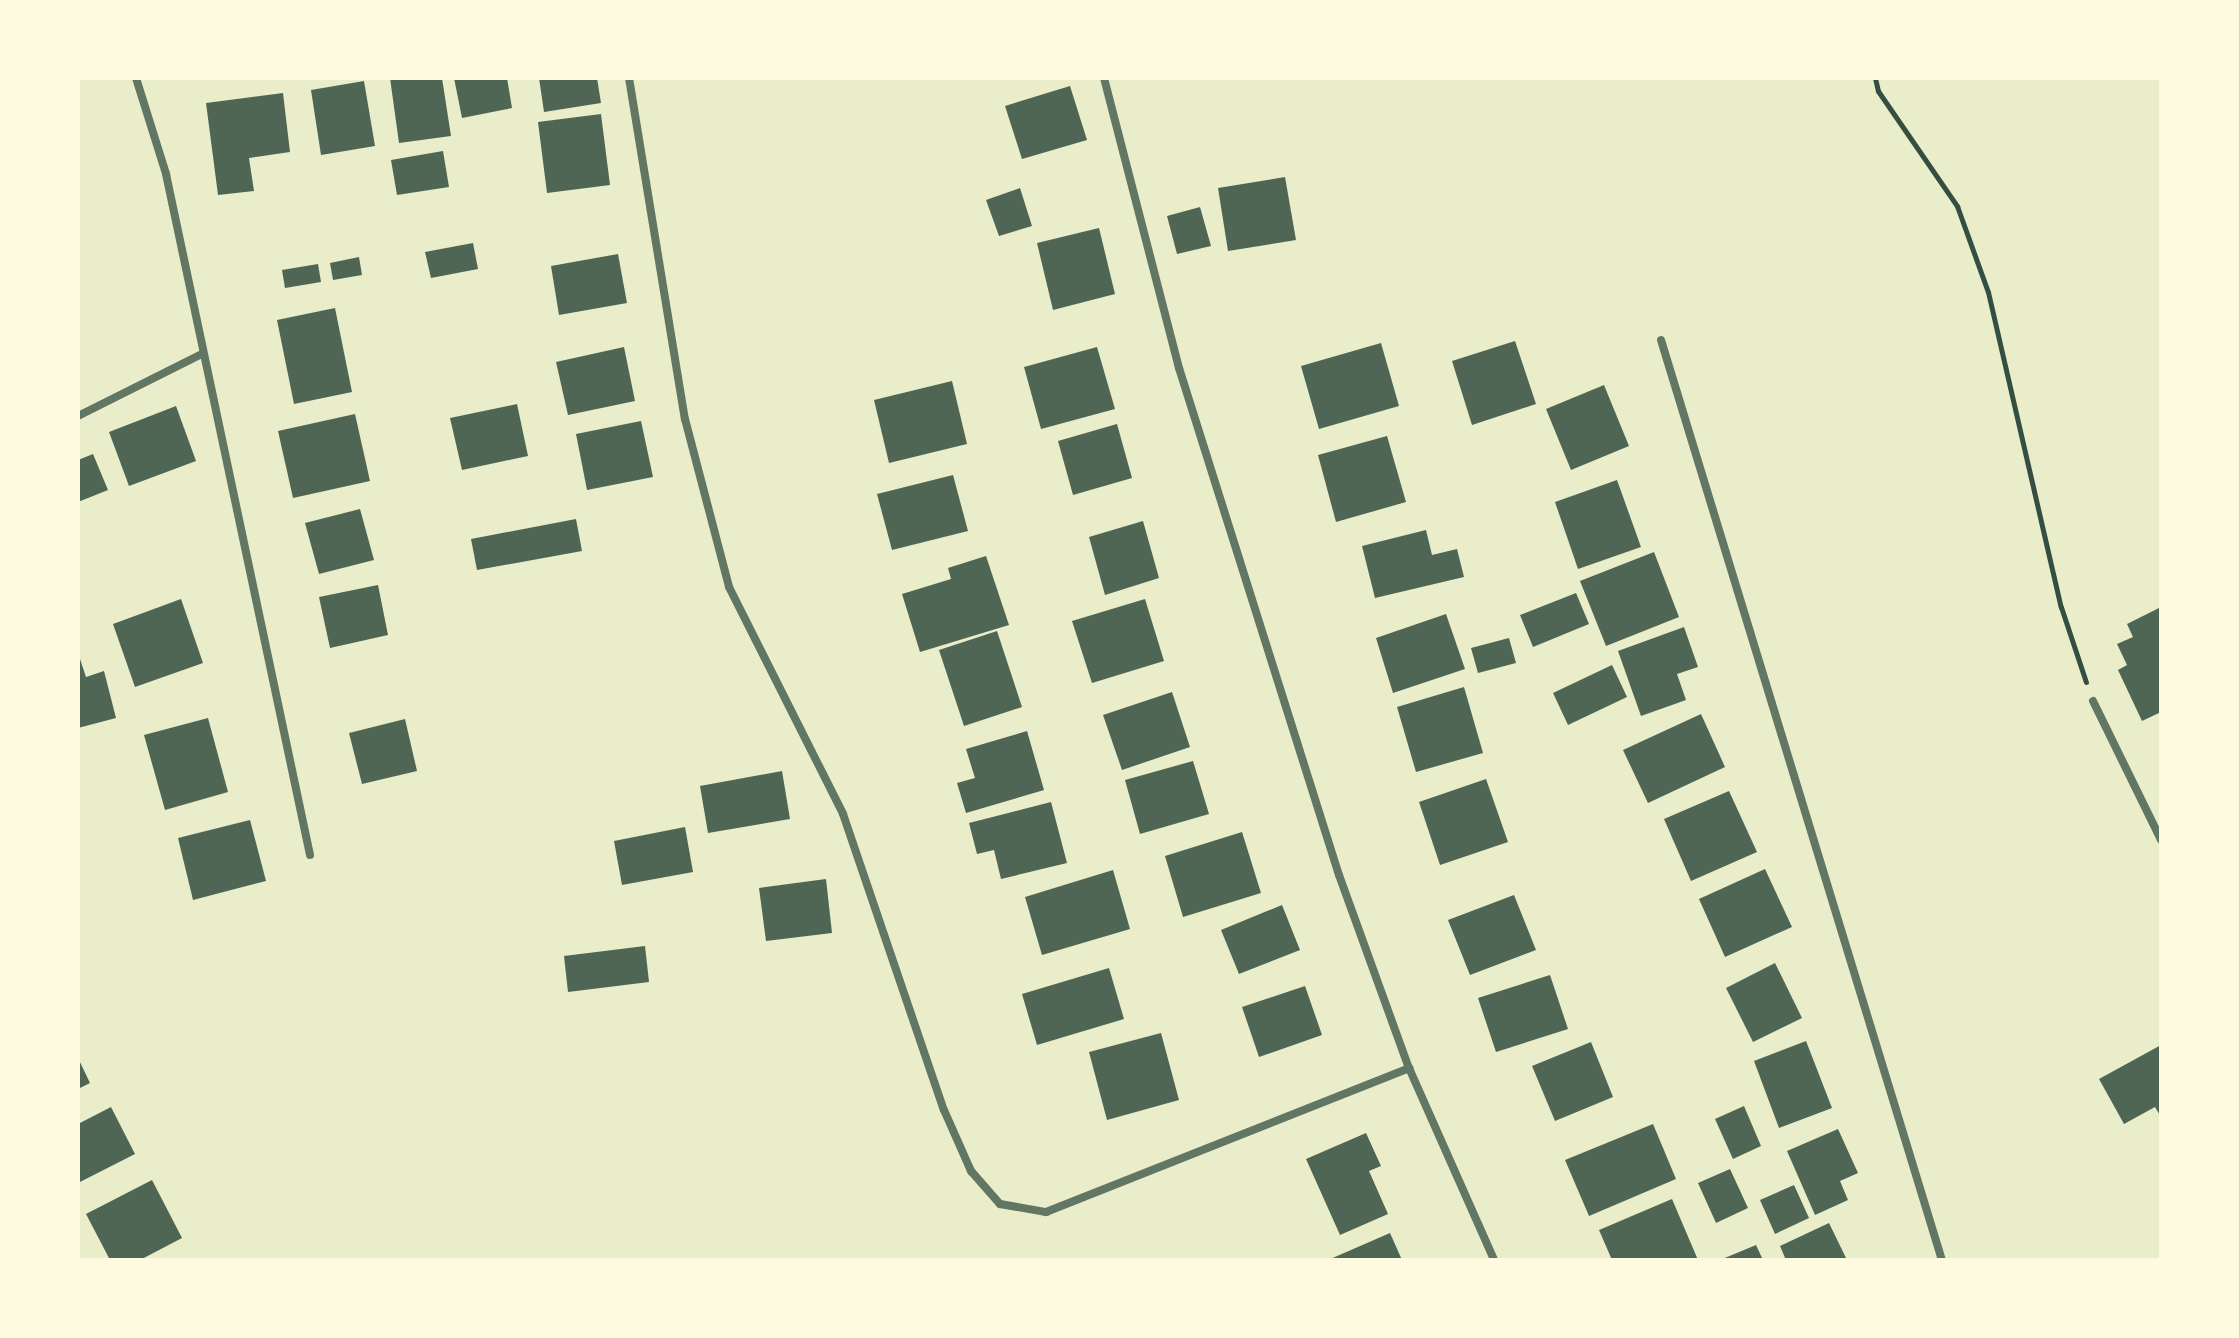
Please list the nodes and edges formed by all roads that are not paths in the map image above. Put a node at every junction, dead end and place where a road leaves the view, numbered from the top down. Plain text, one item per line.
1 (136, 78) edge
2 (629, 78) edge
3 (1104, 78) edge
4 (1661, 340) dead end
5 (202, 354) junction
6 (78, 416) edge
7 (2093, 701) road end
8 (2161, 840) edge
9 (310, 855) dead end
10 (1409, 1068) junction
11 (1494, 1260) edge
12 (1942, 1260) edge

1 - 5 street
2 - 10 street
3 - 10 street
4 - 12 street
5 - 6 street
5 - 9 street
7 - 8 street
10 - 11 street

